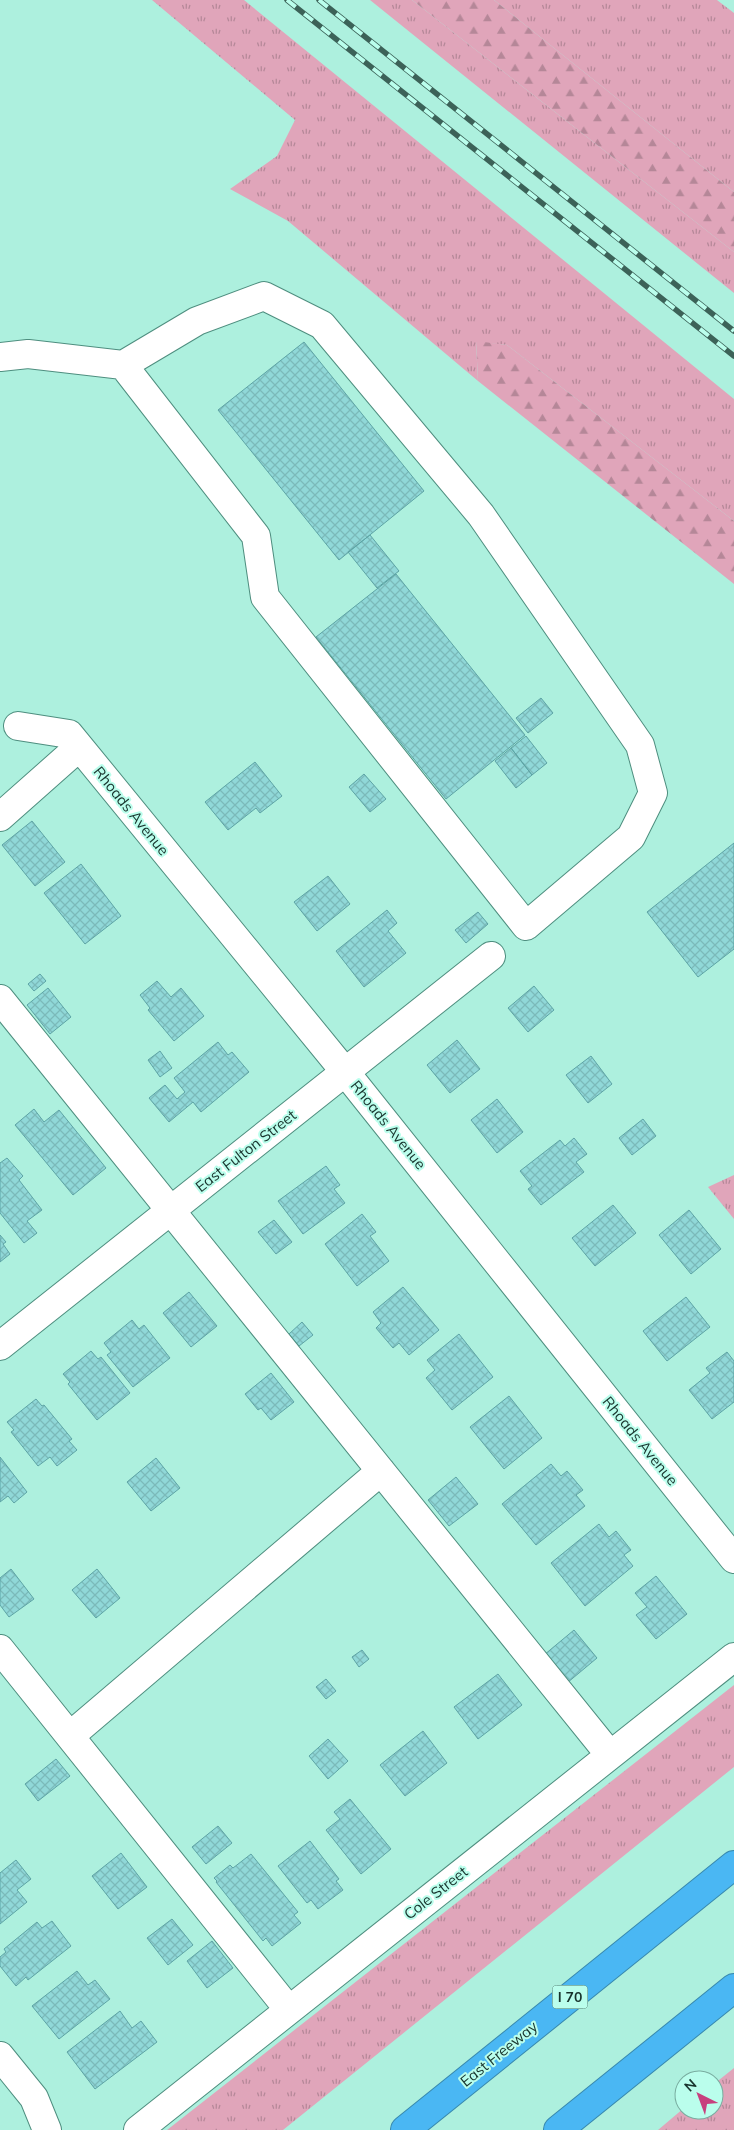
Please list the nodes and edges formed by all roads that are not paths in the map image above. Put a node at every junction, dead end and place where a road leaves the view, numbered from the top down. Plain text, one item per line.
1 (0, 358) edge
2 (123, 365) junction
3 (18, 726) dead end
4 (80, 747) junction
5 (0, 817) edge
6 (491, 956) dead end
7 (0, 999) edge
8 (346, 1073) junction
9 (171, 1210) junction
10 (0, 1346) edge
11 (381, 1471) junction
12 (734, 1559) edge
13 (0, 1649) edge
14 (734, 1657) edge
15 (70, 1736) junction
16 (610, 1755) junction
17 (734, 1865) edge
18 (734, 1988) edge
19 (289, 2010) junction
20 (0, 2056) edge
21 (46, 2130) edge
22 (138, 2130) edge
23 (405, 2130) edge
24 (558, 2130) edge

1 - 2 street
2 - 2 street
3 - 4 street, Rhoads Avenue
4 - 5 street
4 - 8 street, Rhoads Avenue
6 - 8 street, East Fulton Street
7 - 9 street
8 - 9 street, East Fulton Street
8 - 12 street, Rhoads Avenue
9 - 10 street, East Fulton Street
9 - 11 street
11 - 15 street
11 - 16 street
13 - 15 street
14 - 16 street, Cole Street
15 - 19 street
16 - 19 street, Cole Street
17 - 23 highway, East Freeway / I 70
18 - 24 highway
19 - 22 street, Cole Street
20 - 21 street

